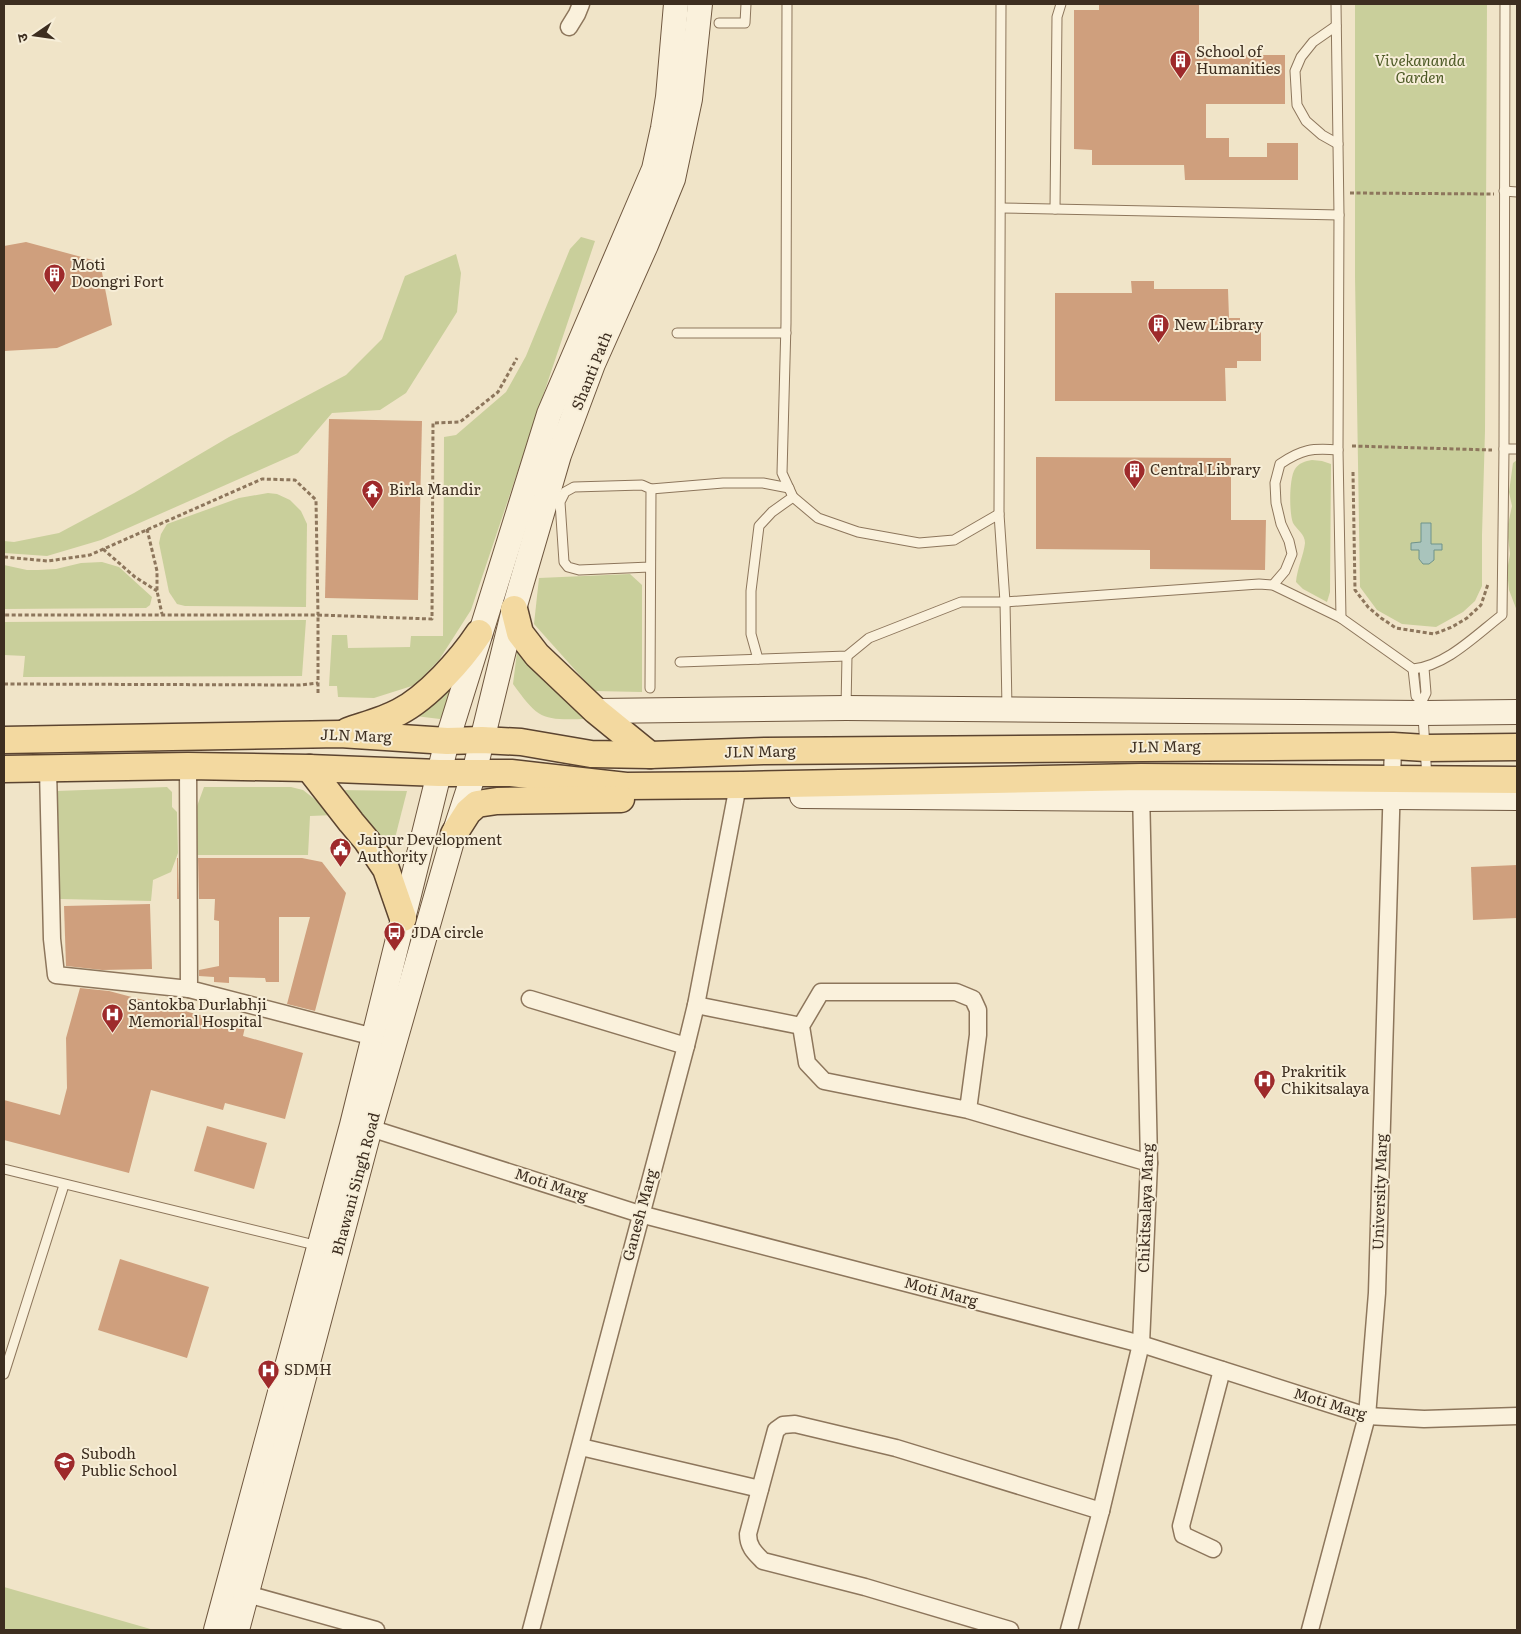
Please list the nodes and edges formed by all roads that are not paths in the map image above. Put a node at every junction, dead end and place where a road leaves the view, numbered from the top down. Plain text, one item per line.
1 (581, 4) edge
2 (676, 4) edge
3 (700, 4) edge
4 (746, 4) edge
5 (786, 4) edge
6 (1001, 4) edge
7 (1061, 4) edge
8 (1336, 4) edge
9 (1505, 4) edge
10 (719, 24) dead end
11 (1336, 26) junction
12 (569, 27) dead end
13 (1338, 144) junction
14 (1504, 191) junction
15 (1517, 192) edge
16 (1001, 208) junction
17 (1055, 209) junction
18 (1339, 215) junction
19 (677, 333) dead end
20 (786, 333) junction
21 (1504, 449) junction
22 (1517, 449) edge
23 (1338, 450) junction
24 (789, 488) junction
25 (650, 489) junction
26 (793, 498) junction
27 (999, 514) junction
28 (650, 567) junction
29 (1273, 585) junction
30 (1005, 602) junction
31 (514, 609) junction
32 (1341, 618) junction
33 (480, 634) junction
34 (847, 656) junction
35 (758, 659) junction
36 (680, 662) dead end
37 (1424, 668) junction
38 (1414, 669) junction
39 (650, 688) dead end
40 (1422, 707) junction
41 (846, 708) junction
42 (596, 710) junction
43 (1007, 710) junction
44 (1517, 712) edge
45 (341, 734) junction
46 (4, 740) edge
47 (447, 740) junction
48 (482, 740) junction
49 (1393, 746) junction
50 (1517, 747) edge
51 (1426, 748) junction
52 (650, 755) junction
53 (188, 766) junction
54 (309, 768) junction
55 (4, 769) edge
56 (48, 769) junction
57 (439, 773) junction
58 (474, 773) junction
59 (1427, 778) junction
60 (1517, 780) edge
61 (1141, 788) junction
62 (1393, 788) junction
63 (740, 791) junction
64 (1517, 798) edge
65 (454, 834) junction
66 (403, 918) junction
67 (189, 989) junction
68 (530, 999) dead end
69 (696, 1004) junction
70 (801, 1026) junction
71 (374, 1037) junction
72 (686, 1046) junction
73 (968, 1110) junction
74 (370, 1128) junction
75 (1149, 1164) junction
76 (4, 1169) edge
77 (64, 1185) junction
78 (640, 1214) junction
79 (318, 1246) junction
80 (1141, 1344) junction
81 (1222, 1370) junction
82 (4, 1374) edge
83 (1367, 1416) junction
84 (1517, 1416) edge
85 (580, 1447) junction
86 (760, 1489) junction
87 (1100, 1512) junction
88 (1213, 1548) dead end
89 (247, 1594) junction
90 (216, 1630) edge
91 (237, 1630) edge
92 (376, 1630) edge
93 (531, 1630) edge
94 (1010, 1630) edge
95 (1069, 1630) edge
96 (1310, 1630) edge

1 - 12 street
2 - 33 main road, Bhawani Singh Road
3 - 31 main road, Shanti Path
4 - 10 lane
5 - 20 lane
6 - 16 lane
7 - 17 lane
8 - 11 lane
9 - 14 lane
11 - 13 lane
11 - 13 lane
13 - 18 lane
14 - 15 lane
14 - 21 lane
16 - 17 lane
16 - 27 lane
17 - 18 lane
18 - 23 lane
19 - 20 lane
20 - 24 lane
21 - 22 lane
21 - 37 lane
23 - 29 lane
23 - 32 lane
24 - 25 lane
24 - 26 lane
25 - 28 lane
25 - 28 lane
26 - 27 lane
26 - 35 lane
27 - 30 lane
28 - 39 lane
29 - 30 lane
29 - 32 lane
30 - 34 lane
30 - 43 lane
31 - 42 main road
31 - 48 main road, Shanti Path
32 - 38 lane
33 - 45 main road
33 - 47 main road, Bhawani Singh Road
34 - 35 lane
34 - 41 lane
35 - 36 lane
37 - 38 lane
37 - 40 lane
38 - 40 lane
40 - 43 main road
40 - 44 main road
40 - 51 lane
41 - 42 main road
41 - 43 main road
42 - 52 main road
45 - 46 main road, JLN Marg
45 - 47 main road, JLN Marg
47 - 48 main road, JLN Marg
47 - 57 main road, Bhawani Singh Road
48 - 52 main road, JLN Marg
48 - 58 main road, Bhawani Singh Road
49 - 51 main road, JLN Marg
49 - 52 main road, JLN Marg
49 - 62 street, University Marg
50 - 51 main road, JLN Marg
51 - 59 lane
53 - 54 main road, JLN Marg
53 - 56 main road, JLN Marg
53 - 67 street
54 - 57 main road, JLN Marg
54 - 66 main road
55 - 56 main road, JLN Marg
56 - 67 street
57 - 58 main road, JLN Marg
57 - 66 main road, Bhawani Singh Road
58 - 63 main road, JLN Marg
58 - 65 main road, Bhawani Singh Road
59 - 60 main road, JLN Marg
59 - 62 main road, JLN Marg
61 - 62 main road, JLN Marg
61 - 63 main road, JLN Marg
61 - 75 street, Chikitsalaya Marg
62 - 64 main road
62 - 83 street, University Marg
63 - 65 main road
63 - 69 street, Ganesh Marg
65 - 74 main road, Bhawani Singh Road
66 - 71 main road, Bhawani Singh Road
67 - 71 street
68 - 72 street
69 - 70 street
69 - 72 street, Ganesh Marg
70 - 73 street
70 - 73 street
71 - 79 main road, Bhawani Singh Road
72 - 78 street, Ganesh Marg
73 - 75 street
74 - 78 street, Moti Marg
74 - 89 main road, Bhawani Singh Road
75 - 80 street, Chikitsalaya Marg
76 - 77 lane
77 - 79 lane
77 - 82 lane
78 - 80 street, Moti Marg
78 - 85 street, Ganesh Marg
79 - 90 main road, Bhawani Singh Road
80 - 81 street, Moti Marg
80 - 87 street, Chikitsalaya Marg
81 - 83 street, Moti Marg
81 - 88 street
83 - 84 street, Moti Marg
83 - 96 street, University Marg
85 - 86 street
85 - 93 street, Ganesh Marg
86 - 87 street
86 - 94 street
87 - 95 street, Chikitsalaya Marg
89 - 91 main road, Bhawani Singh Road
89 - 92 street

